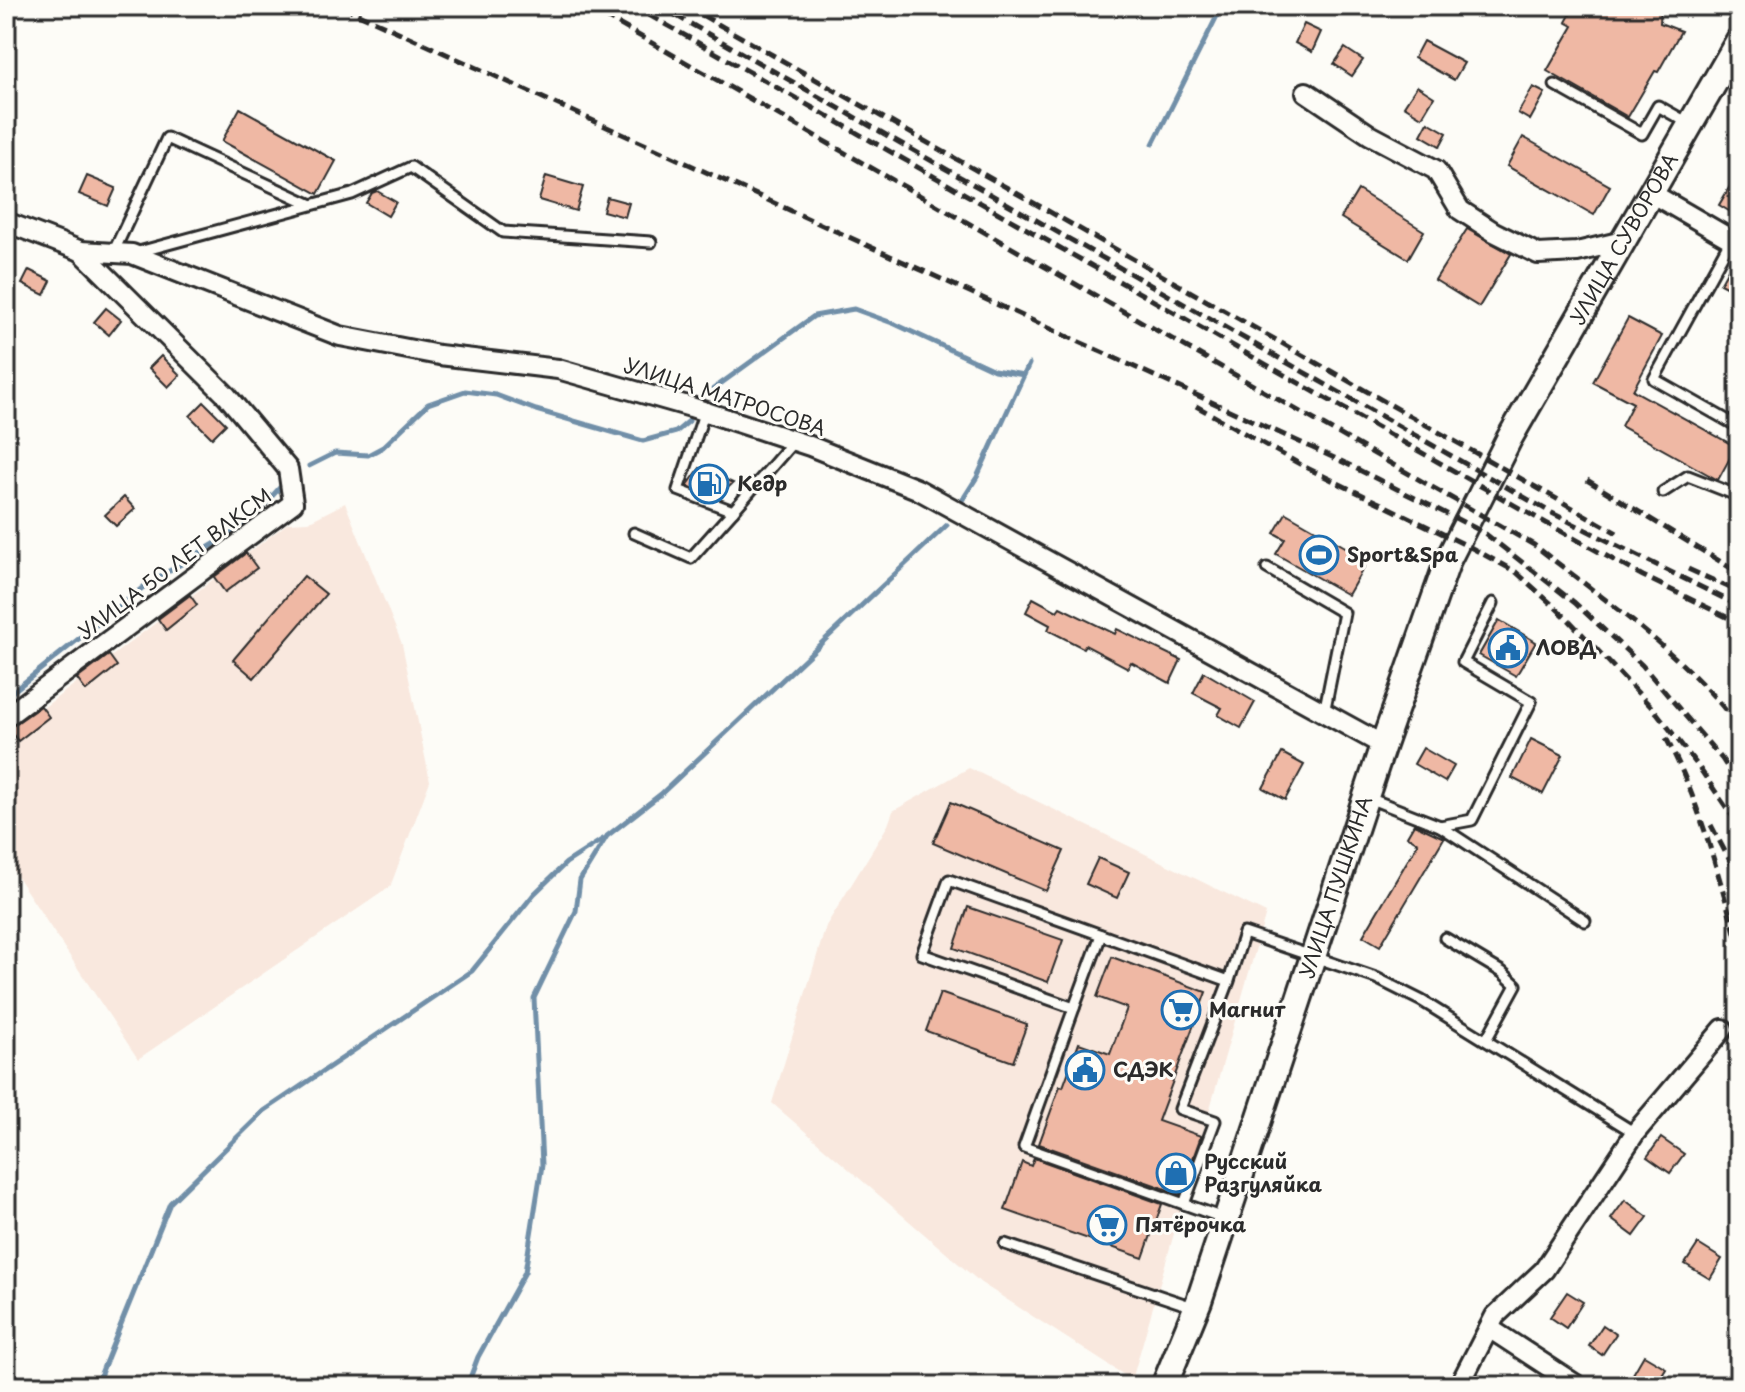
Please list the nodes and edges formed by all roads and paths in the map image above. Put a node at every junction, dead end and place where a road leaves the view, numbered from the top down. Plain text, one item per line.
1 (1739, 40) edge
2 (1555, 85) dead end
3 (1306, 92) dead end
4 (1691, 124) junction
5 (1651, 193) junction
6 (311, 205) junction
7 (6, 222) edge
8 (1623, 241) junction
9 (1735, 241) edge
10 (651, 242) dead end
11 (81, 251) junction
12 (122, 254) junction
13 (705, 411) junction
14 (1739, 427) edge
15 (1509, 439) joint
16 (794, 441) junction
17 (1663, 492) dead end
18 (1739, 496) edge
19 (733, 511) junction
20 (634, 533) dead end
21 (1267, 568) dead end
22 (1493, 603) dead end
23 (1324, 713) junction
24 (6, 717) edge
25 (1383, 745) junction
26 (1366, 797) junction
27 (1440, 826) junction
28 (1585, 921) dead end
29 (1101, 935) junction
30 (1445, 938) dead end
31 (1313, 958) junction
32 (1229, 981) junction
33 (1074, 1008) junction
34 (1723, 1029) dead end
35 (1486, 1040) junction
36 (1635, 1133) junction
37 (1184, 1204) junction
38 (1226, 1219) junction
39 (1005, 1244) dead end
40 (1196, 1308) junction
41 (1489, 1328) junction
42 (1164, 1386) edge
43 (1459, 1386) edge
44 (1578, 1386) edge

1 - 4 main road, УЛИЦА СУВОРОВА
2 - 4 lane
3 - 8 street
4 - 5 main road, УЛИЦА СУВОРОВА
5 - 8 main road, УЛИЦА СУВОРОВА
5 - 9 street
6 - 10 lane
6 - 12 lane
6 - 12 lane
7 - 11 street, УЛИЦА МАТРОСОВА
8 - 15 main road, УЛИЦА СУВОРОВА
9 - 14 lane
11 - 12 street, УЛИЦА МАТРОСОВА
11 - 24 street, УЛИЦА 50 ЛЕТ ВЛКСМ
12 - 13 street, УЛИЦА МАТРОСОВА
13 - 16 street, УЛИЦА МАТРОСОВА
13 - 19 lane
15 - 25 main road, УЛИЦА ПУШКИНА
16 - 19 lane
16 - 23 street, УЛИЦА МАТРОСОВА
17 - 18 lane
19 - 20 lane
21 - 23 lane
22 - 27 lane
23 - 25 street, УЛИЦА МАТРОСОВА
25 - 26 main road, УЛИЦА ПУШКИНА
26 - 27 lane
26 - 31 main road, УЛИЦА ПУШКИНА
27 - 28 lane
29 - 32 lane
29 - 33 lane
29 - 33 lane
30 - 35 lane
31 - 32 lane
31 - 35 lane
31 - 38 main road, УЛИЦА ПУШКИНА
32 - 37 lane
33 - 37 lane
34 - 36 street
35 - 36 lane
36 - 41 street
37 - 38 lane
38 - 40 main road, УЛИЦА ПУШКИНА
39 - 40 lane
40 - 42 main road, УЛИЦА ПУШКИНА
41 - 43 street
41 - 44 street

